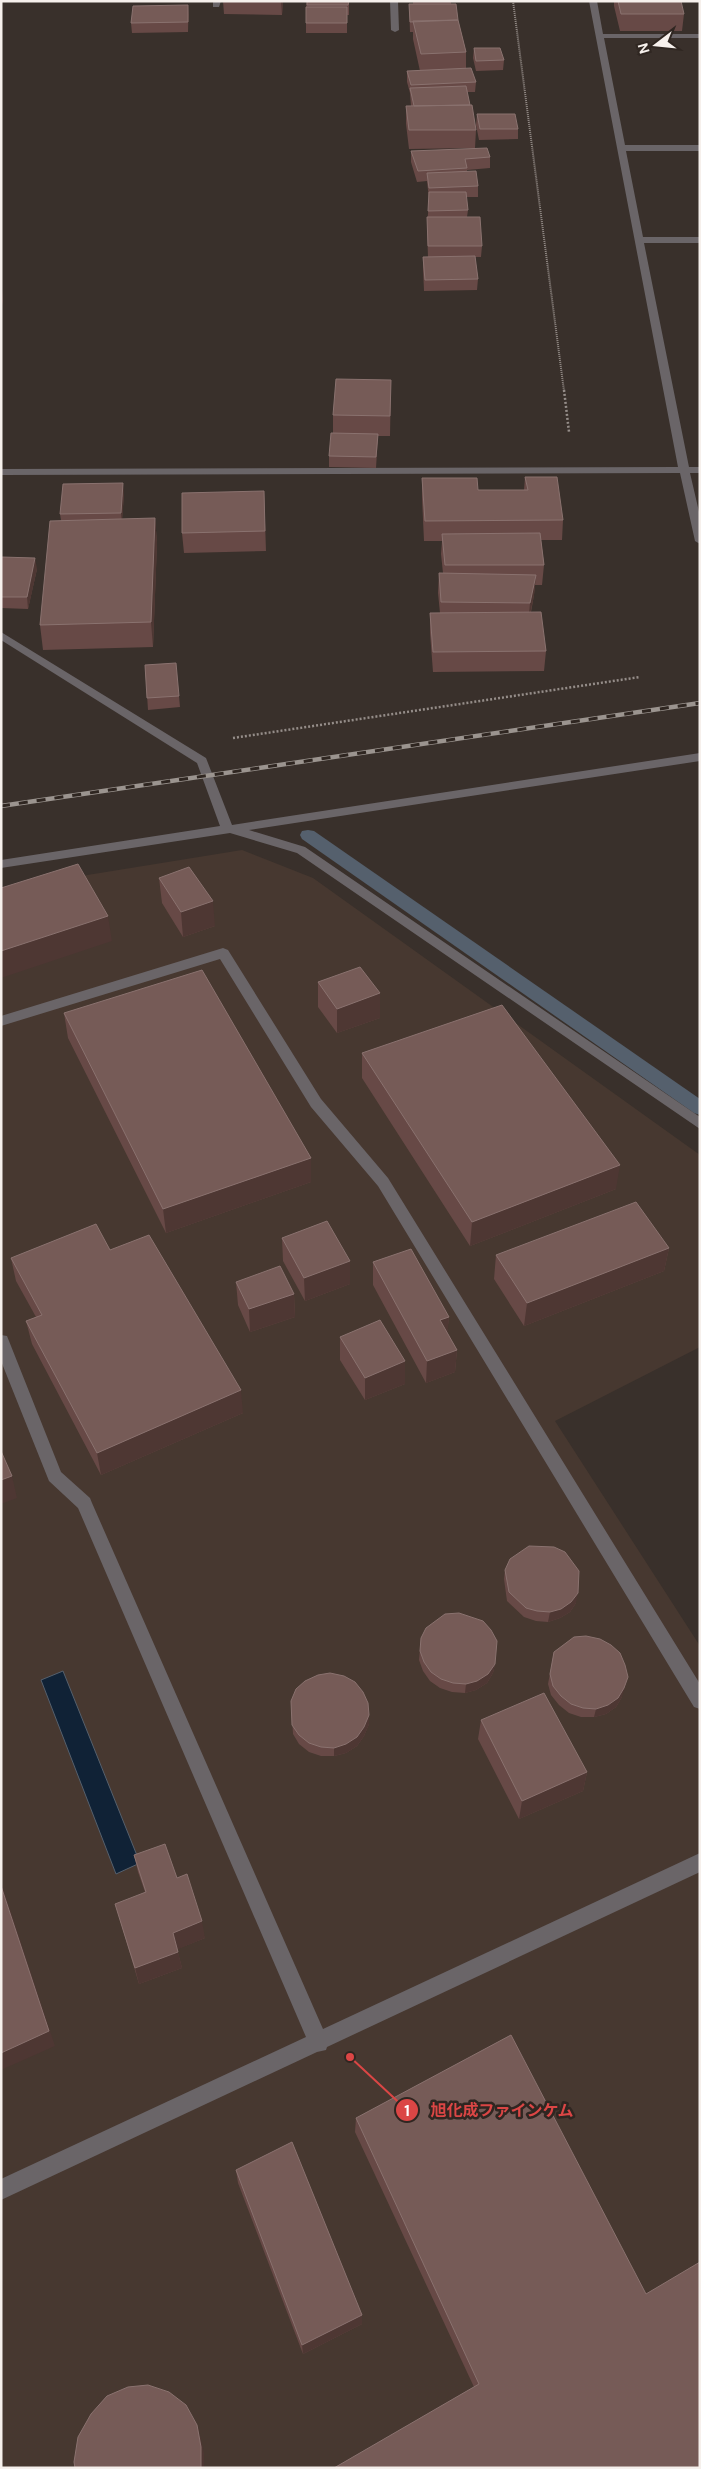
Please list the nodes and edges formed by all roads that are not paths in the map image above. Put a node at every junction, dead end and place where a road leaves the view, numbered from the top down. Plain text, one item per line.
1 (394, 1) edge
2 (593, 1) edge
3 (395, 30) dead end
4 (600, 36) junction
5 (700, 36) edge
6 (621, 148) junction
7 (700, 148) edge
8 (639, 240) junction
9 (700, 240) edge
10 (684, 470) junction
11 (700, 470) edge
12 (1, 472) edge
13 (700, 541) edge
14 (1, 635) edge
15 (700, 757) edge
16 (227, 828) junction
17 (1, 864) edge
18 (1, 1020) edge
19 (700, 1124) edge
20 (1, 1341) edge
21 (700, 1701) edge
22 (700, 1862) edge
23 (319, 2043) junction
24 (1, 2190) edge

1 - 3 street
2 - 4 street
4 - 5 street
4 - 6 street
6 - 7 street
6 - 8 street
8 - 9 street
8 - 10 street
10 - 11 street
10 - 12 street
10 - 13 street
14 - 16 street
15 - 16 street
16 - 17 street
16 - 19 street
18 - 21 street
20 - 23 street
22 - 23 street
23 - 24 street

